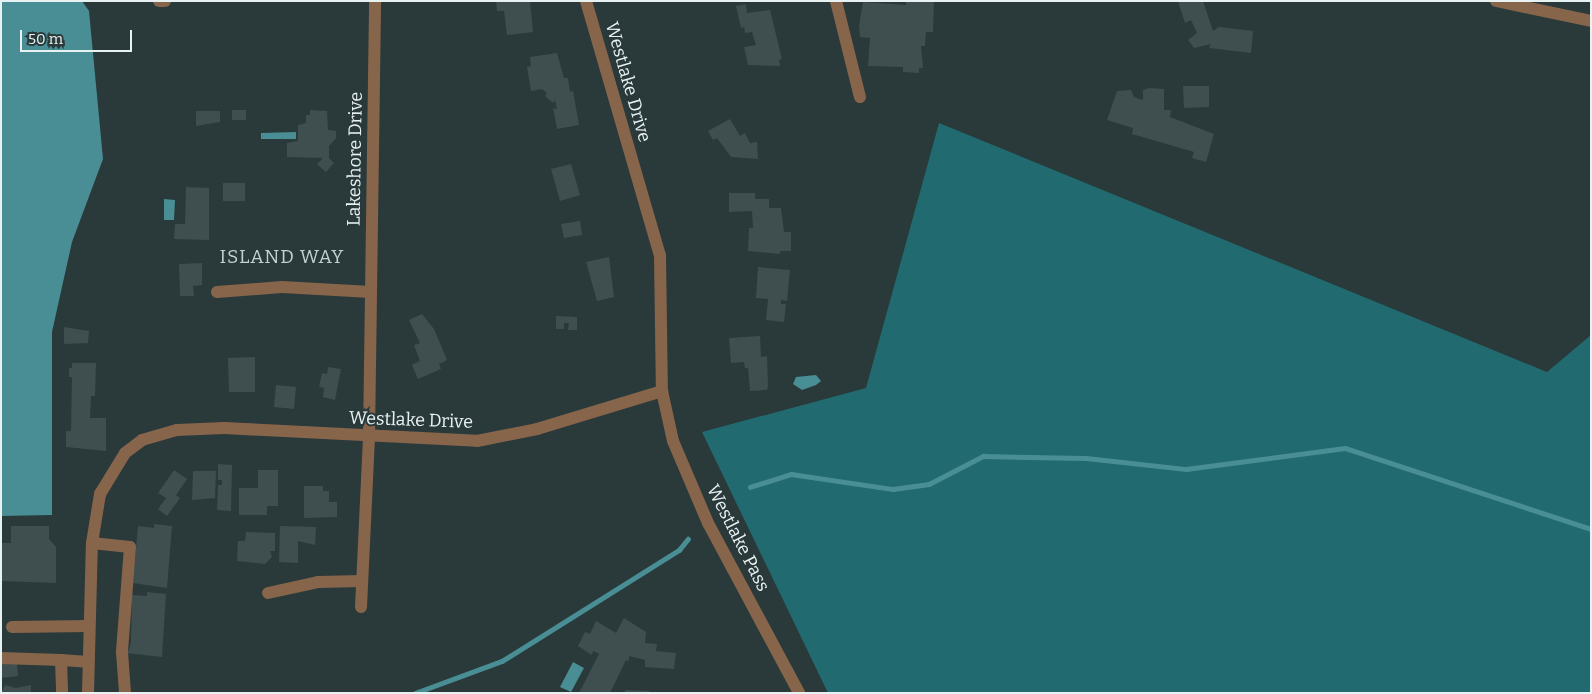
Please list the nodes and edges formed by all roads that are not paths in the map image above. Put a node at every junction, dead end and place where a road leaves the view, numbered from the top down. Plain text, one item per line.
1 (159, 1) edge
2 (164, 1) edge
3 (375, 1) edge
4 (586, 1) edge
5 (836, 1) edge
6 (1496, 1) edge
7 (1591, 22) edge
8 (860, 97) dead end
9 (217, 292) dead end
10 (371, 292) junction
11 (662, 392) junction
12 (369, 437) junction
13 (92, 543) junction
14 (362, 581) junction
15 (268, 593) dead end
16 (361, 607) dead end
17 (12, 626) dead end
18 (88, 626) junction
19 (1, 658) edge
20 (61, 660) junction
21 (88, 662) junction
22 (62, 693) edge
23 (88, 693) edge
24 (125, 693) edge
25 (799, 693) edge

1 - 2 street
3 - 10 street, Lakeshore Drive
4 - 11 street, Westlake Drive
5 - 8 street
6 - 7 street
9 - 10 street
10 - 12 street, Lakeshore Drive
11 - 12 street, Westlake Drive
11 - 25 street, Westlake Pass
12 - 13 street, Westlake Drive
12 - 14 street, Lakeshore Drive
13 - 18 street, Westlake Drive
13 - 24 street
14 - 15 street
14 - 16 street, Lakeshore Drive
17 - 18 street
18 - 21 street, Westlake Drive
19 - 20 street
20 - 21 street
20 - 22 street
21 - 23 street, Westlake Drive

